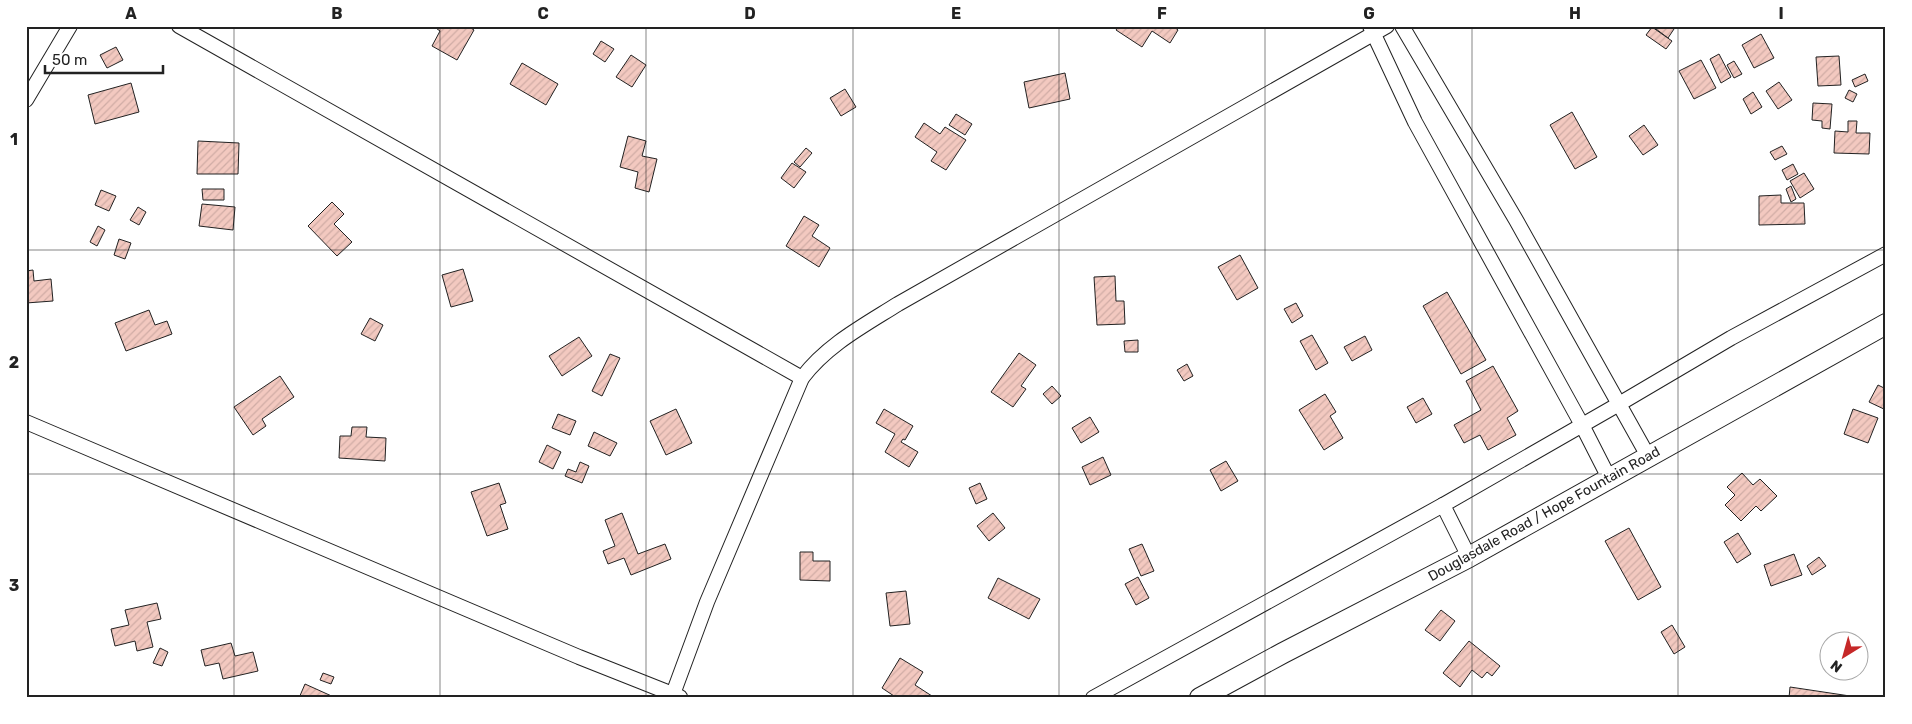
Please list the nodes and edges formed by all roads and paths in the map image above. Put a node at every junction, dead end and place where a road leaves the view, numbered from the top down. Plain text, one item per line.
1 (70, 26) edge
2 (179, 26) edge
3 (1387, 26) edge
4 (1402, 26) edge
5 (1371, 30) edge
6 (26, 100) edge
7 (1886, 254) edge
8 (1886, 324) edge
9 (802, 378) junction
10 (1619, 404) junction
11 (26, 422) edge
12 (1582, 425) junction
13 (1648, 456) junction
14 (1609, 478) junction
15 (1444, 505) junction
16 (1469, 557) junction
17 (677, 696) edge
18 (1092, 698) edge
19 (1200, 698) edge

1 - 6 street
2 - 9 street
3 - 5 street
4 - 10 street
5 - 9 street
5 - 12 street
7 - 10 street
8 - 13 main road, Douglasdale Road / Hope Fountain Road
9 - 17 street
10 - 12 street
10 - 13 street
11 - 17 street
12 - 14 street
12 - 15 street
13 - 14 main road, Douglasdale Road / Hope Fountain Road
14 - 16 main road, Douglasdale Road / Hope Fountain Road
15 - 16 street
15 - 18 street
16 - 19 main road, Douglasdale Road / Hope Fountain Road

